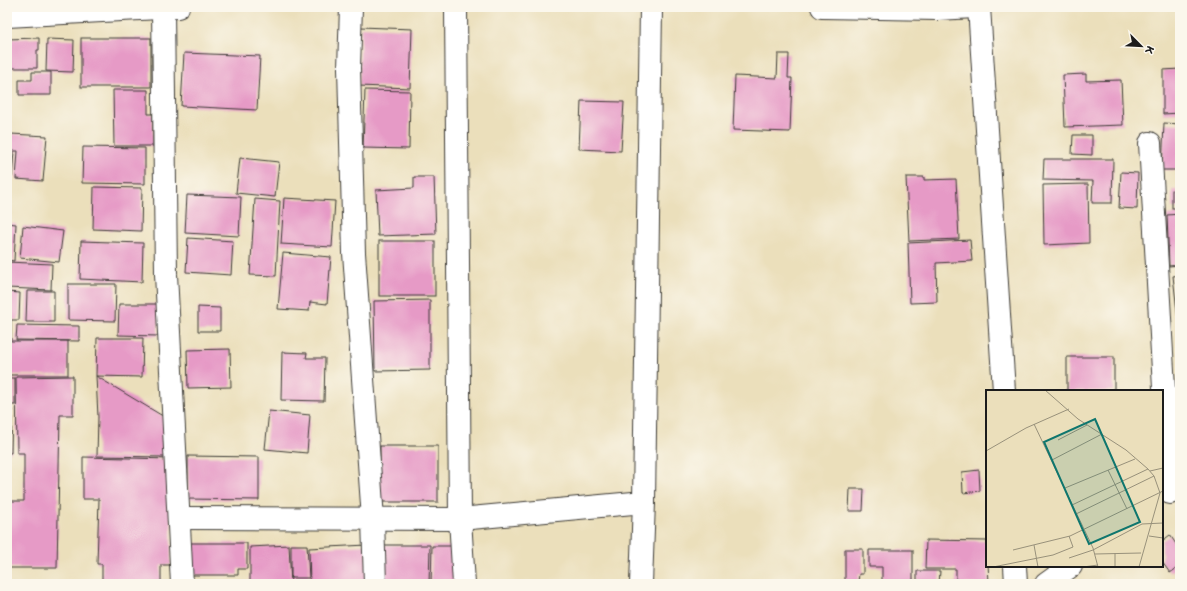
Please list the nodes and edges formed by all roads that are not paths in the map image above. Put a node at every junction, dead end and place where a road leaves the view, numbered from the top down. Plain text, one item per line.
1 (168, 7) edge
2 (351, 7) edge
3 (456, 7) edge
4 (651, 7) edge
5 (822, 7) edge
6 (974, 7) edge
7 (979, 7) edge
8 (7, 16) edge
9 (1150, 143) dead end
10 (1004, 390) edge
11 (1171, 493) edge
12 (644, 502) junction
13 (179, 518) junction
14 (373, 519) junction
15 (460, 519) junction
16 (1015, 567) edge
17 (1070, 567) edge
18 (182, 584) edge
19 (374, 584) edge
20 (464, 584) edge
21 (641, 584) edge
22 (1016, 584) edge
23 (1046, 584) edge

1 - 8 street
1 - 13 street
2 - 14 street
3 - 15 street
4 - 12 street
5 - 6 street
7 - 10 street
9 - 11 street
12 - 15 street
12 - 21 street
13 - 14 street
13 - 18 street
14 - 15 street
14 - 19 street
15 - 20 street
16 - 22 street
17 - 23 street

